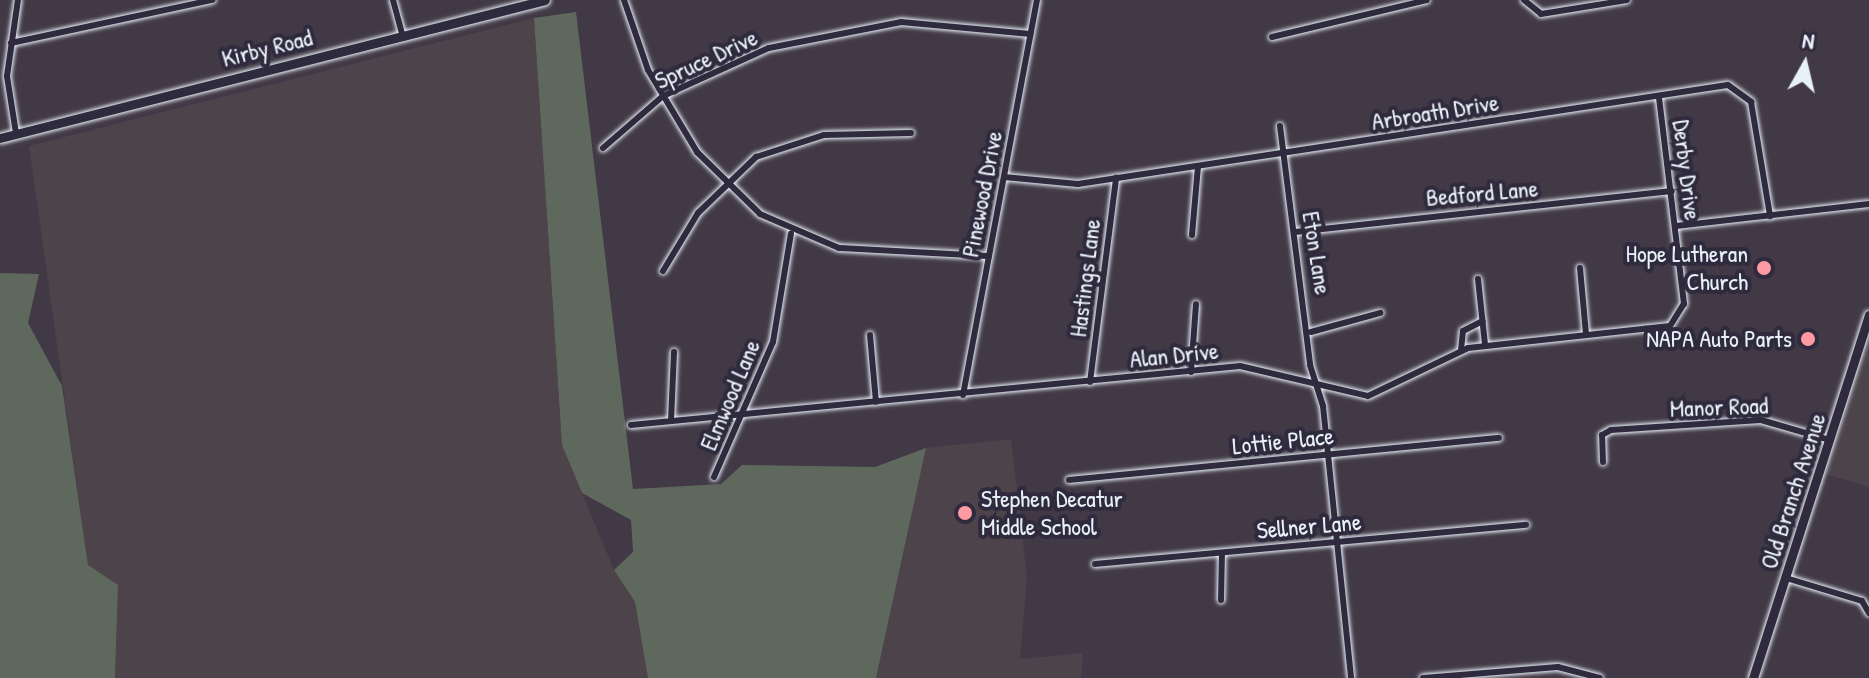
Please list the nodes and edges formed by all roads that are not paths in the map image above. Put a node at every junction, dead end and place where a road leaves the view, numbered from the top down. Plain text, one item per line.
1 (18, 0) edge
2 (212, 0) edge
3 (393, 0) edge
4 (545, 0) edge
5 (624, 0) edge
6 (1037, 0) edge
7 (1427, 0) edge
8 (1524, 0) edge
9 (1627, 0) edge
10 (402, 34) junction
11 (1030, 34) junction
12 (1272, 37) dead end
13 (11, 43) junction
14 (0, 55) edge
15 (9, 56) junction
16 (663, 96) junction
17 (1659, 96) junction
18 (1280, 126) dead end
19 (16, 133) junction
20 (911, 133) dead end
21 (0, 138) edge
22 (603, 148) dead end
23 (1283, 154) junction
24 (1198, 167) junction
25 (1004, 177) junction
26 (1116, 178) junction
27 (724, 185) junction
28 (1672, 191) junction
29 (1869, 204) edge
30 (1770, 216) junction
31 (1676, 226) junction
32 (1295, 232) junction
33 (791, 233) junction
34 (1192, 235) dead end
35 (989, 256) junction
36 (1580, 268) dead end
37 (663, 271) dead end
38 (1478, 279) dead end
39 (1683, 297) joint
40 (1196, 304) dead end
41 (1380, 313) dead end
42 (1869, 315) edge
43 (1483, 321) junction
44 (1311, 332) junction
45 (1586, 334) junction
46 (870, 335) dead end
47 (1865, 340) edge
48 (1485, 344) junction
49 (1461, 350) junction
50 (674, 352) dead end
51 (1191, 372) junction
52 (1090, 382) junction
53 (1318, 385) junction
54 (963, 395) junction
55 (876, 402) junction
56 (740, 415) junction
57 (671, 421) junction
58 (631, 425) dead end
59 (1499, 438) dead end
60 (1831, 440) junction
61 (1328, 455) junction
62 (1603, 462) dead end
63 (714, 477) dead end
64 (1069, 480) dead end
65 (1526, 525) dead end
66 (1336, 542) junction
67 (1222, 553) junction
68 (1095, 564) dead end
69 (1786, 578) junction
70 (1865, 599) edge
71 (1221, 600) dead end
72 (1869, 613) edge
73 (1351, 678) edge
74 (1423, 678) edge
75 (1600, 678) edge
76 (1753, 678) edge

1 - 13 street
2 - 13 street
3 - 10 street
4 - 10 main road, Kirby Road
5 - 16 street
6 - 11 street, Pinewood Drive
7 - 12 street
8 - 9 street
10 - 19 main road, Kirby Road
11 - 16 street, Spruce Drive
11 - 25 street, Pinewood Drive
13 - 15 street
14 - 15 street
15 - 19 street
16 - 22 street, Spruce Drive
16 - 27 street
17 - 23 street, Arbroath Drive
17 - 28 street, Derby Drive
17 - 30 street, Arbroath Drive
18 - 23 street, Eton Lane
19 - 21 main road, Kirby Road
20 - 27 street
23 - 24 street, Arbroath Drive
23 - 32 street, Eton Lane
24 - 26 street, Arbroath Drive
24 - 34 street
25 - 26 street, Arbroath Drive
25 - 35 street, Pinewood Drive
26 - 52 street, Hastings Lane
27 - 33 street
27 - 37 street
28 - 31 street, Derby Drive
28 - 32 street, Bedford Lane
29 - 30 street
30 - 31 street
31 - 39 street, Derby Drive
32 - 44 street, Eton Lane
33 - 35 street
33 - 56 street, Elmwood Lane
35 - 54 street, Pinewood Drive
36 - 45 street
38 - 43 street
39 - 45 street, Alan Drive
40 - 51 street
41 - 44 street
42 - 47 main road, Old Branch Avenue
43 - 48 street
43 - 49 street
44 - 53 street, Eton Lane
45 - 48 street, Alan Drive
46 - 55 street
47 - 60 main road, Old Branch Avenue
48 - 49 street, Alan Drive
49 - 53 street, Alan Drive
50 - 57 street
51 - 52 street, Alan Drive
51 - 53 street, Alan Drive
52 - 54 street, Alan Drive
53 - 61 street, Eton Lane
54 - 55 street, Alan Drive
55 - 56 street, Alan Drive
56 - 57 street, Alan Drive
56 - 63 street, Elmwood Lane
57 - 58 street, Alan Drive
59 - 61 street, Lottie Place
60 - 62 street, Manor Road
60 - 69 main road, Old Branch Avenue
61 - 64 street, Lottie Place
61 - 66 street, Eton Lane
65 - 66 street, Sellner Lane
66 - 67 street, Sellner Lane
66 - 73 street, Eton Lane
67 - 68 street, Sellner Lane
67 - 71 street
69 - 70 street
69 - 76 main road, Old Branch Avenue
70 - 72 street
74 - 75 street

